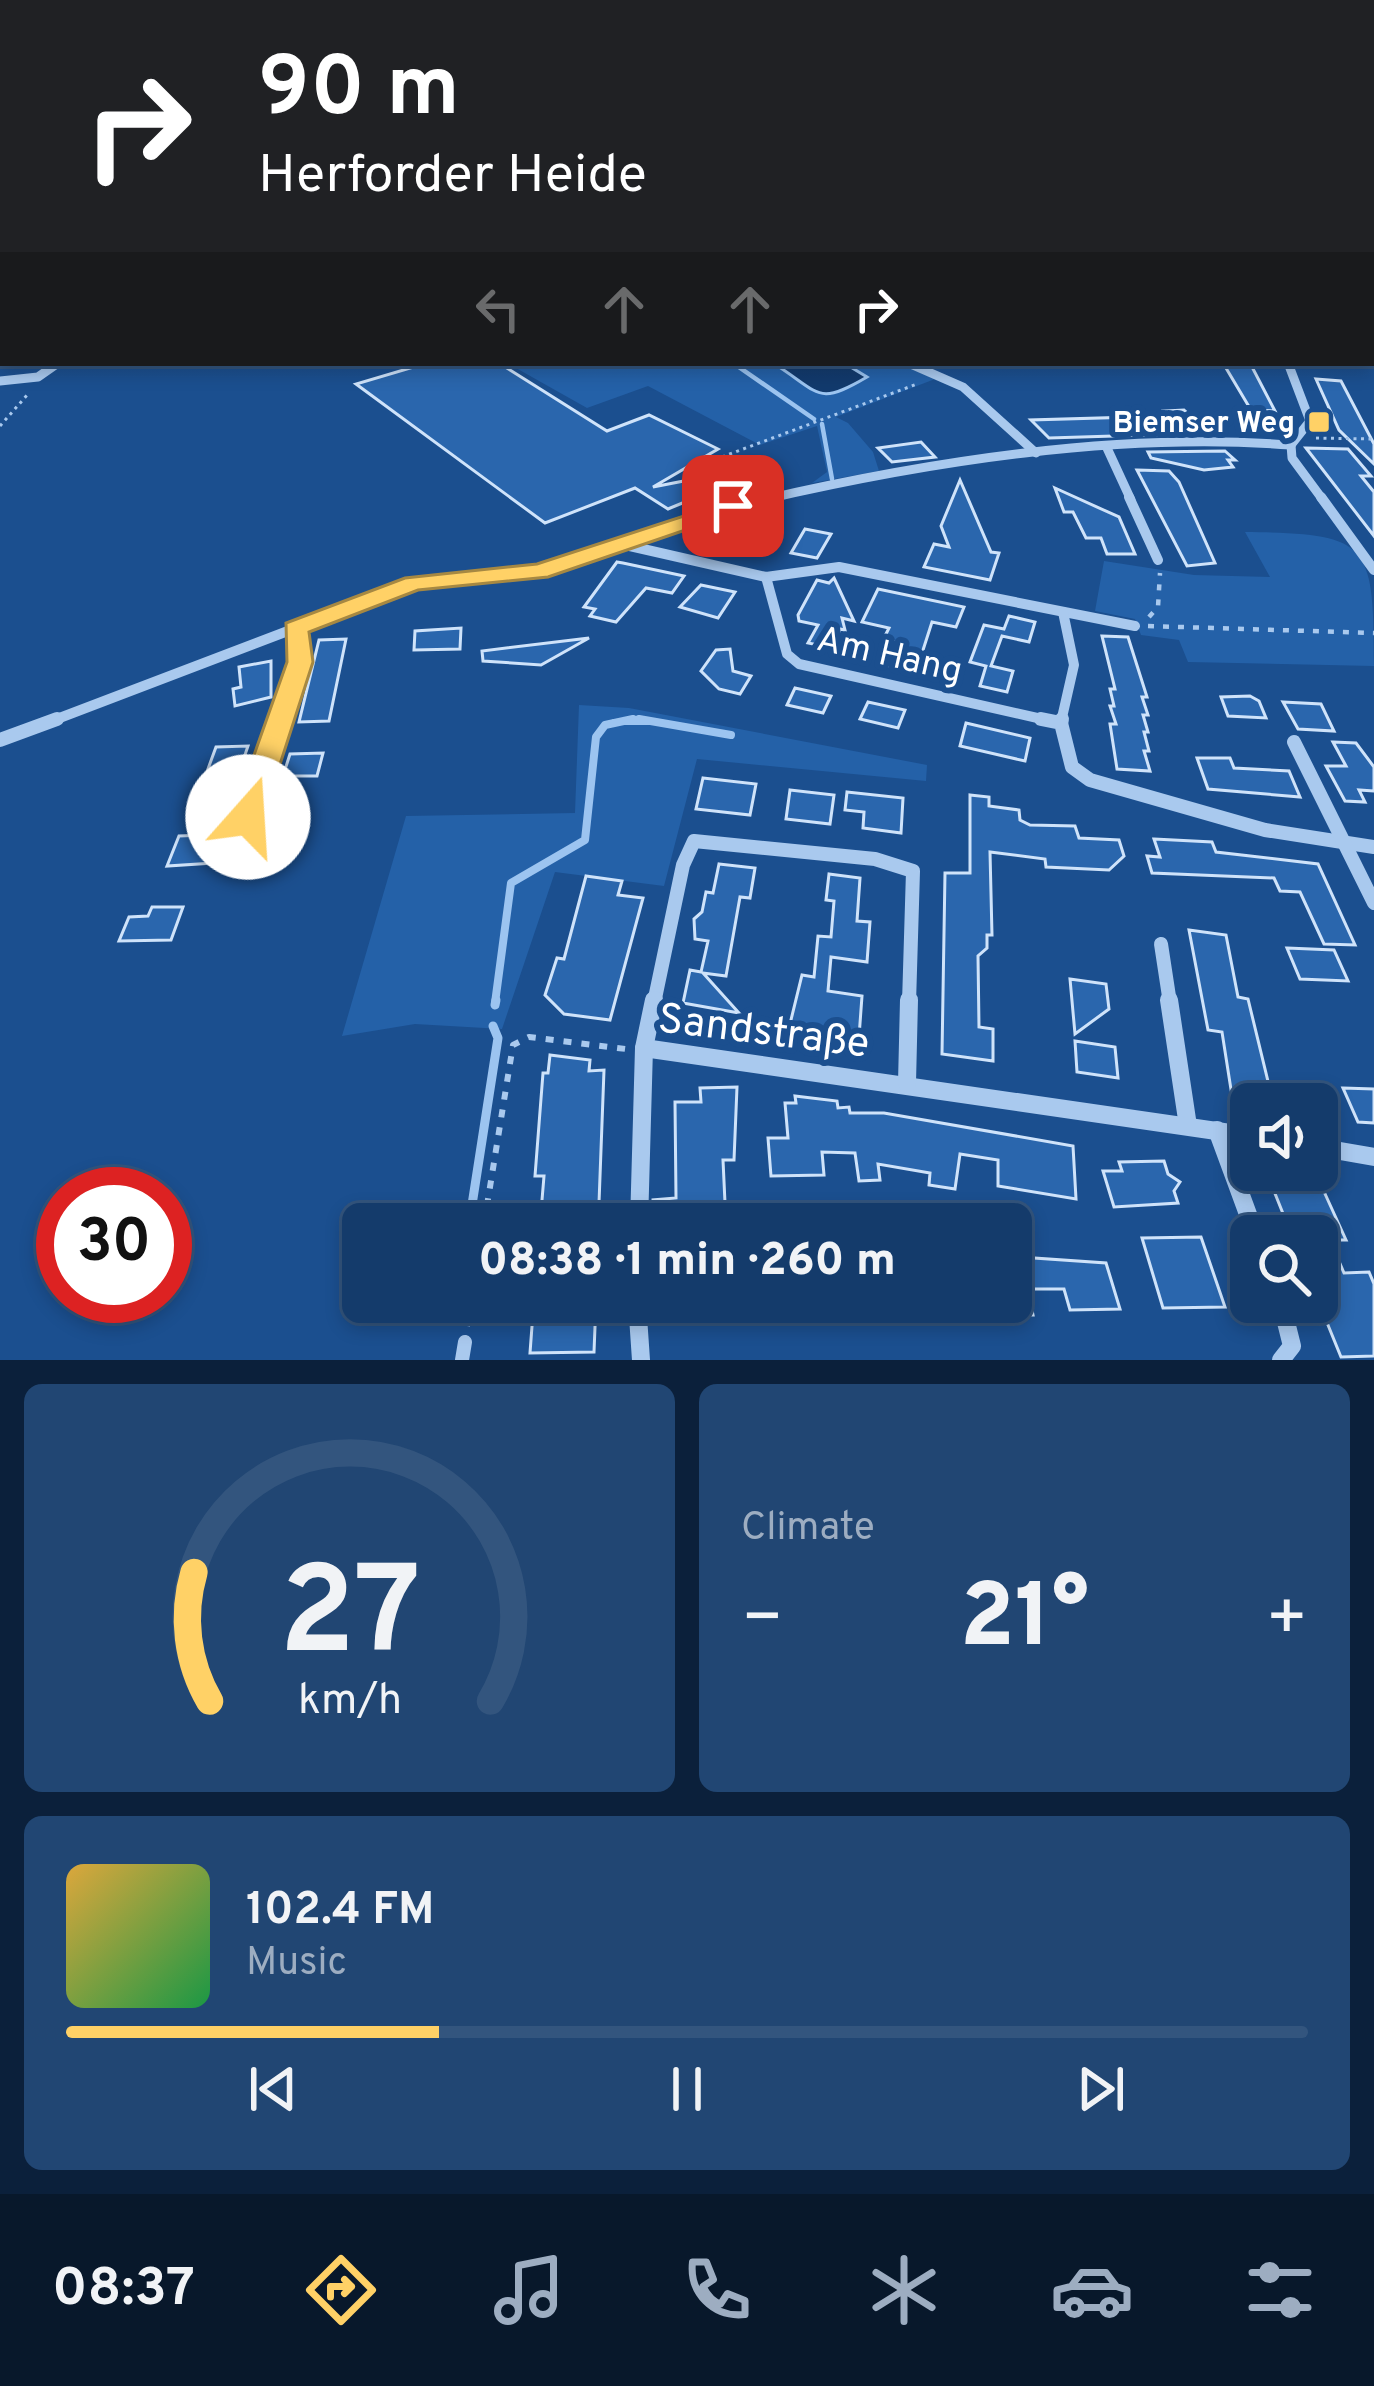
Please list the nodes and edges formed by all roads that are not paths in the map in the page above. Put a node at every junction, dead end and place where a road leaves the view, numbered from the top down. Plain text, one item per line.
1 (54, 366) edge
2 (916, 366) edge
3 (1289, 366) edge
4 (0, 381) edge
5 (1291, 445) junction
6 (1107, 448) junction
7 (1036, 453) junction
8 (654, 530) junction
9 (621, 544) junction
10 (671, 556) junction
11 (1159, 560) road end
12 (1374, 570) edge
13 (766, 577) junction
14 (1063, 612) junction
15 (1139, 626) road end
16 (295, 628) junction
17 (1061, 723) junction
18 (0, 740) edge
19 (1294, 742) dead end
20 (248, 817) dead end
21 (1345, 845) junction
22 (1374, 847) edge
23 (1374, 903) edge
24 (1161, 944) dead end
25 (644, 1048) junction
26 (907, 1083) junction
27 (1189, 1126) junction
28 (1217, 1130) junction
29 (1230, 1132) edge
30 (1338, 1150) edge
31 (1374, 1156) edge
32 (640, 1203) edge
33 (1248, 1215) edge
34 (638, 1323) edge
35 (1286, 1323) edge
36 (465, 1342) road end
37 (462, 1360) edge
38 (641, 1360) edge
39 (1281, 1360) edge

1 - 4 street
2 - 7 street
3 - 5 street
5 - 6 street
5 - 12 street
6 - 7 street
6 - 11 street
7 - 8 street
8 - 9 street
8 - 10 street
9 - 10 street
9 - 16 street
10 - 13 street
13 - 14 street
13 - 17 street, Am Hang
14 - 15 street
14 - 17 street
16 - 18 street
16 - 20 street
17 - 21 street
19 - 21 street
21 - 22 street
21 - 23 street
24 - 27 street
25 - 26 street, Sandstraße
25 - 26 street
25 - 32 street
26 - 27 street, Sandstraße
27 - 28 street, Sandstraße
28 - 29 street, Sandstraße
28 - 33 street
30 - 31 street
34 - 38 street
35 - 39 street
36 - 37 lane

